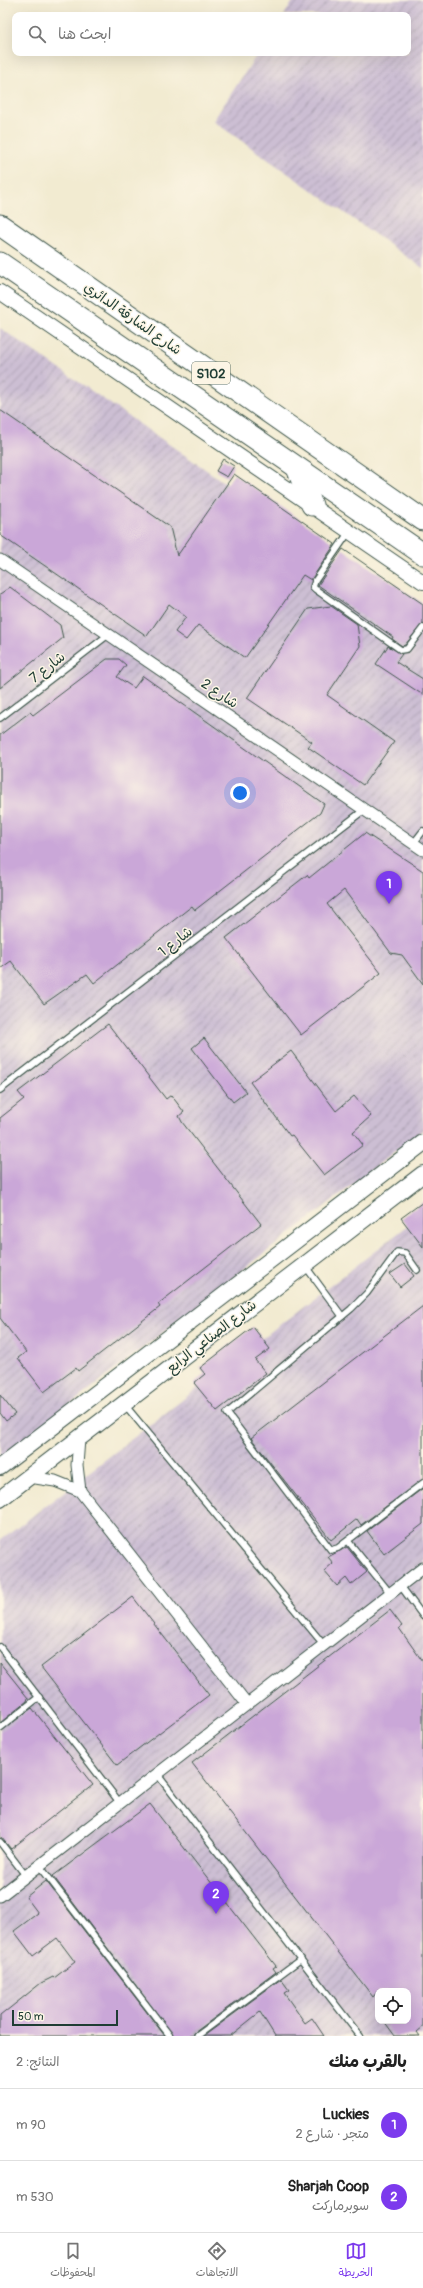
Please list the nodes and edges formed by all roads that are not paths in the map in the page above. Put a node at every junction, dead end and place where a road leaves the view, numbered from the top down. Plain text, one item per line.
1 (0, 225) edge
2 (1, 264) edge
3 (0, 292) edge
4 (297, 468) junction
5 (312, 505) junction
6 (423, 520) edge
7 (349, 532) junction
8 (423, 554) edge
9 (0, 560) edge
10 (423, 582) edge
11 (423, 628) edge
12 (108, 635) junction
13 (0, 718) edge
14 (364, 810) junction
15 (423, 830) edge
16 (413, 844) junction
17 (423, 850) edge
18 (0, 1090) edge
19 (423, 1143) edge
20 (423, 1174) edge
21 (304, 1265) junction
22 (418, 1270) dead end
23 (342, 1316) junction
24 (124, 1404) junction
25 (79, 1439) junction
26 (0, 1467) edge
27 (29, 1477) junction
28 (423, 1484) edge
29 (80, 1491) junction
30 (0, 1499) edge
31 (348, 1541) junction
32 (423, 1568) edge
33 (400, 1585) junction
34 (390, 1593) junction
35 (423, 1616) edge
36 (324, 1644) junction
37 (0, 1647) edge
38 (39, 1697) junction
39 (247, 1704) junction
40 (0, 1728) edge
41 (158, 1774) junction
42 (120, 1803) junction
43 (0, 1842) edge
44 (39, 1865) junction
45 (26, 1876) junction
46 (0, 1896) edge
47 (300, 1959) junction
48 (170, 2036) edge
49 (197, 2036) edge
50 (360, 2036) edge

1 - 6 highway, شارع الشارقة الدائري / S102
2 - 4 highway, S102
3 - 5 street
4 - 5 highway
4 - 8 highway, S102
5 - 7 street
7 - 10 street
7 - 11 lane
9 - 12 street, شارع 2
12 - 13 lane, شارع 7
12 - 14 street, شارع 2
14 - 16 street, شارع 2
14 - 18 lane, شارع 1
15 - 16 lane
16 - 17 street, شارع 2
19 - 26 main road, شارع الصناعي الرابع
20 - 21 main road, شارع الصناعي الرابع
21 - 23 lane
21 - 24 main road, شارع الصناعي الرابع
22 - 23 lane
23 - 31 lane
24 - 25 main road, شارع الصناعي الرابع
24 - 36 lane
25 - 27 main road, شارع الصناعي الرابع
25 - 29 street
27 - 29 street
27 - 30 main road, شارع الصناعي الرابع
28 - 31 lane
29 - 39 street
31 - 34 lane
32 - 33 street
33 - 34 street
33 - 35 lane
34 - 36 street
36 - 39 street
37 - 38 lane
38 - 40 lane
38 - 42 lane
39 - 41 street
41 - 42 street
41 - 47 lane
42 - 44 street
43 - 45 lane
44 - 45 street
44 - 48 lane
45 - 46 street
47 - 49 lane
47 - 50 lane

